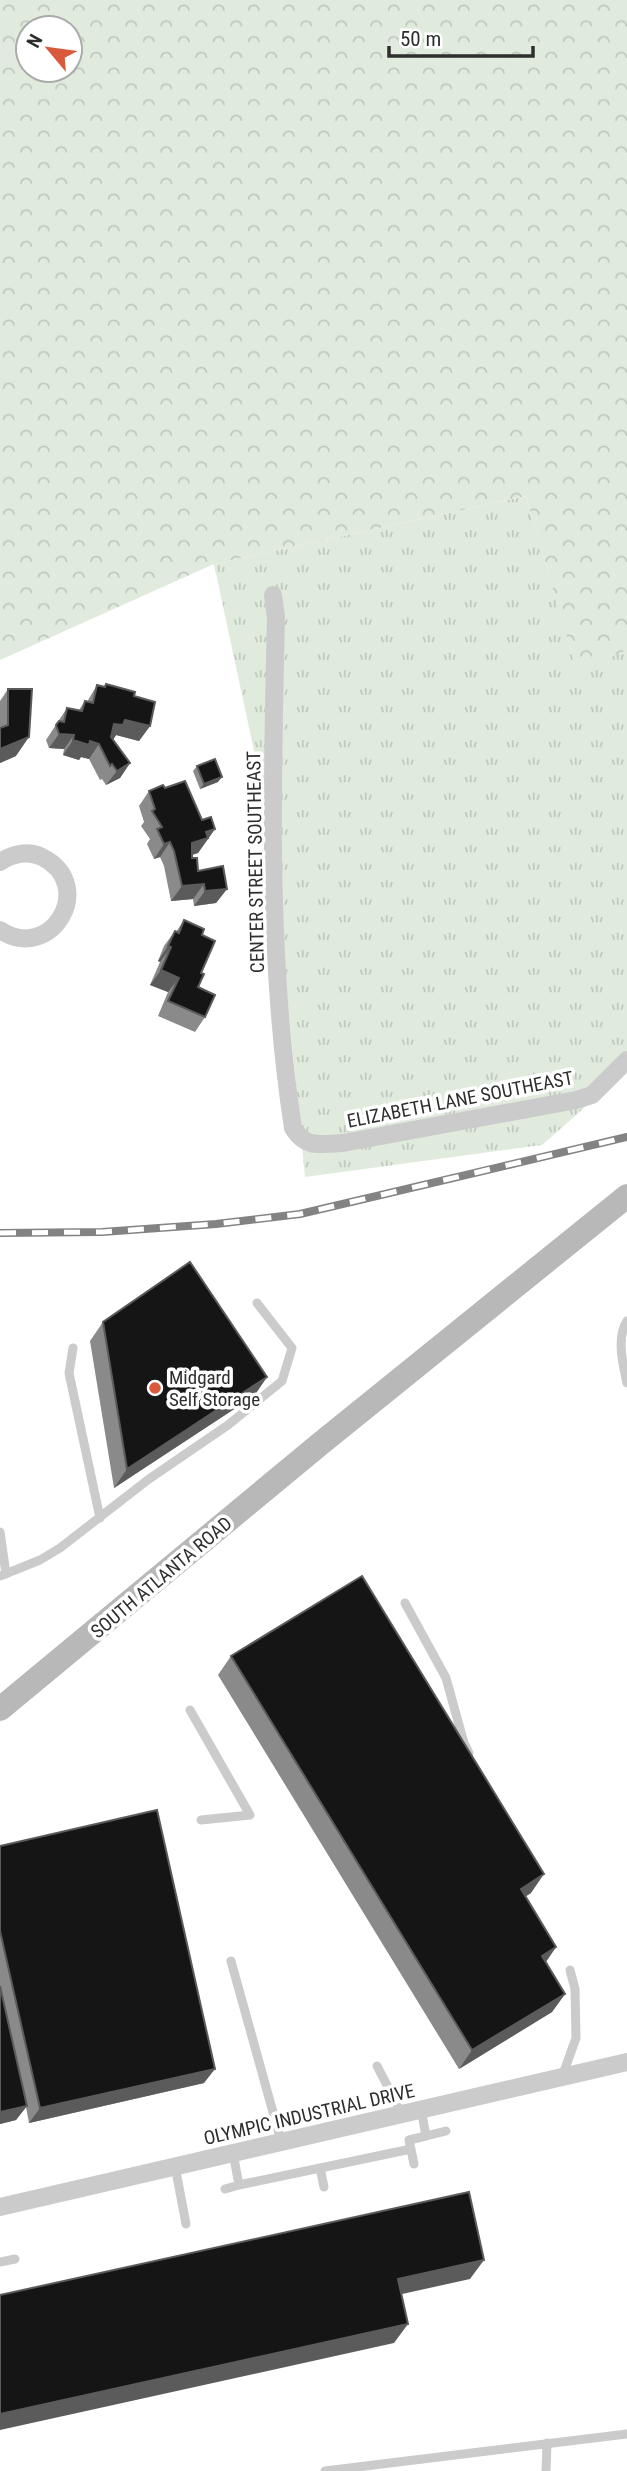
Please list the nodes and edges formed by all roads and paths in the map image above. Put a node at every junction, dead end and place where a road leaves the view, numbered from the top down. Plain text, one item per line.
1 (273, 595) dead end
2 (0, 862) edge
3 (0, 930) edge
4 (627, 1060) edge
5 (293, 1128) joint
6 (627, 1196) edge
7 (257, 1303) dead end
8 (627, 1321) edge
9 (72, 1348) dead end
10 (627, 1383) edge
11 (100, 1518) junction
12 (0, 1532) edge
13 (2, 1575) edge
14 (405, 1603) dead end
15 (0, 1709) edge
16 (190, 1710) dead end
17 (477, 1766) edge
18 (201, 1820) dead end
19 (231, 1961) dead end
20 (570, 1970) dead end
21 (627, 2062) edge
22 (377, 2066) dead end
23 (562, 2077) junction
24 (421, 2109) junction
25 (402, 2114) junction
26 (446, 2131) dead end
27 (426, 2136) junction
28 (281, 2141) junction
29 (411, 2148) junction
30 (233, 2153) junction
31 (414, 2164) dead end
32 (175, 2166) junction
33 (320, 2168) junction
34 (239, 2185) junction
35 (324, 2187) dead end
36 (225, 2189) dead end
37 (0, 2207) edge
38 (186, 2224) dead end
39 (15, 2259) dead end
40 (0, 2262) edge
41 (627, 2434) edge
42 (548, 2443) junction
43 (325, 2471) edge
44 (546, 2471) edge

1 - 5 street, CENTER STREET SOUTHEAST
2 - 3 street
4 - 5 street, ELIZABETH LANE SOUTHEAST
6 - 15 main road, SOUTH ATLANTA ROAD
7 - 11 lane
8 - 10 lane
9 - 11 lane
11 - 13 lane
12 - 13 lane
14 - 17 lane
16 - 18 lane
19 - 28 lane
20 - 23 lane
21 - 23 street, OLYMPIC INDUSTRIAL DRIVE
22 - 25 lane
23 - 24 street, OLYMPIC INDUSTRIAL DRIVE
24 - 25 street, OLYMPIC INDUSTRIAL DRIVE
24 - 27 lane
25 - 28 street, OLYMPIC INDUSTRIAL DRIVE
26 - 27 lane
27 - 29 lane
28 - 30 street, OLYMPIC INDUSTRIAL DRIVE
29 - 31 lane
29 - 33 lane
30 - 32 street, OLYMPIC INDUSTRIAL DRIVE
30 - 34 lane
32 - 37 street, OLYMPIC INDUSTRIAL DRIVE
32 - 38 lane
33 - 34 lane
33 - 35 lane
34 - 36 lane
39 - 40 lane
41 - 42 lane
42 - 43 lane
42 - 44 lane

